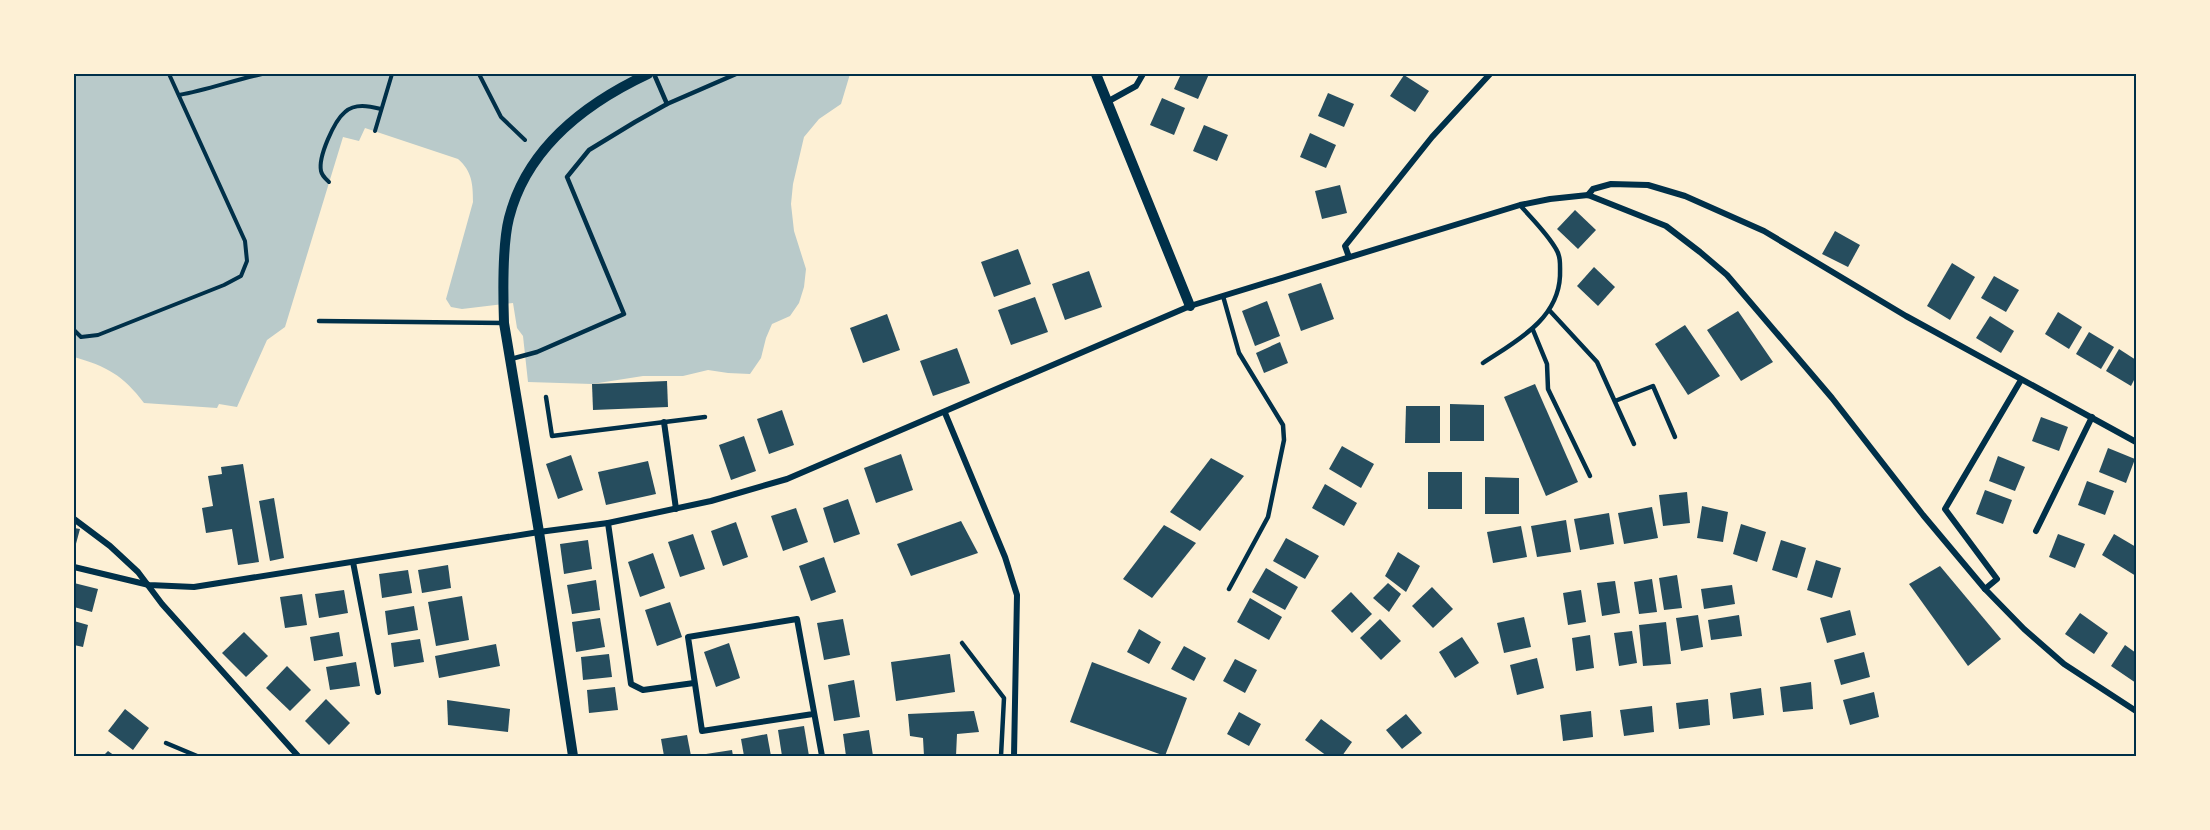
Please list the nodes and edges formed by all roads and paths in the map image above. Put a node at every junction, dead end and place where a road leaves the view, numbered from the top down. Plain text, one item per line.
1 (169, 74) edge
2 (262, 74) edge
3 (392, 74) edge
4 (479, 74) edge
5 (648, 74) edge
6 (654, 74) edge
7 (736, 74) edge
8 (1096, 74) edge
9 (1143, 74) edge
10 (1490, 74) edge
11 (178, 95) junction
12 (1106, 102) junction
13 (667, 104) junction
14 (381, 109) junction
15 (375, 131) dead end
16 (525, 140) dead end
17 (329, 182) dead end
18 (1588, 195) junction
19 (1521, 205) junction
20 (1349, 257) junction
21 (1222, 296) junction
22 (1190, 306) junction
23 (1550, 310) junction
24 (319, 321) dead end
25 (504, 323) junction
26 (74, 330) edge
27 (1533, 330) junction
28 (509, 359) junction
29 (1483, 363) dead end
30 (2021, 380) junction
31 (546, 397) dead end
32 (1615, 401) junction
33 (945, 413) junction
34 (705, 417) dead end
35 (2092, 417) junction
36 (664, 422) junction
37 (1675, 437) dead end
38 (2136, 442) edge
39 (1634, 444) dead end
40 (1590, 476) dead end
41 (676, 509) junction
42 (74, 519) edge
43 (608, 523) junction
44 (2036, 531) dead end
45 (539, 532) junction
46 (353, 562) junction
47 (74, 567) edge
48 (148, 585) junction
49 (1228, 589) dead end
50 (1985, 589) junction
51 (962, 643) dead end
52 (694, 683) junction
53 (378, 692) dead end
54 (2136, 711) edge
55 (813, 714) junction
56 (166, 743) dead end
57 (196, 756) edge
58 (298, 756) edge
59 (573, 756) edge
60 (822, 756) edge
61 (1001, 756) edge
62 (1014, 756) edge

1 - 11 path
2 - 11 path
3 - 14 path
4 - 16 path
5 - 25 street
6 - 13 lane
7 - 13 lane
8 - 12 street
9 - 12 street
10 - 20 street
11 - 26 path
12 - 22 street
13 - 28 lane
14 - 15 path
14 - 17 path
18 - 19 street
18 - 30 street
18 - 50 street
19 - 20 street
19 - 23 lane
20 - 21 street
21 - 22 street
21 - 49 lane
22 - 33 street
23 - 27 lane
23 - 32 lane
24 - 25 lane
25 - 28 street
27 - 29 lane
27 - 40 lane
28 - 45 street
30 - 35 street
30 - 50 street
31 - 36 lane
32 - 37 lane
32 - 39 lane
33 - 41 street
33 - 62 street
34 - 36 lane
35 - 38 street
35 - 44 street
36 - 41 street
41 - 43 street
42 - 48 street
43 - 45 street
43 - 52 street
45 - 46 street
45 - 59 street
46 - 48 street
46 - 53 street
47 - 48 street
48 - 58 street
50 - 54 street
51 - 61 lane
52 - 55 street
52 - 55 street
55 - 60 street
56 - 57 lane

